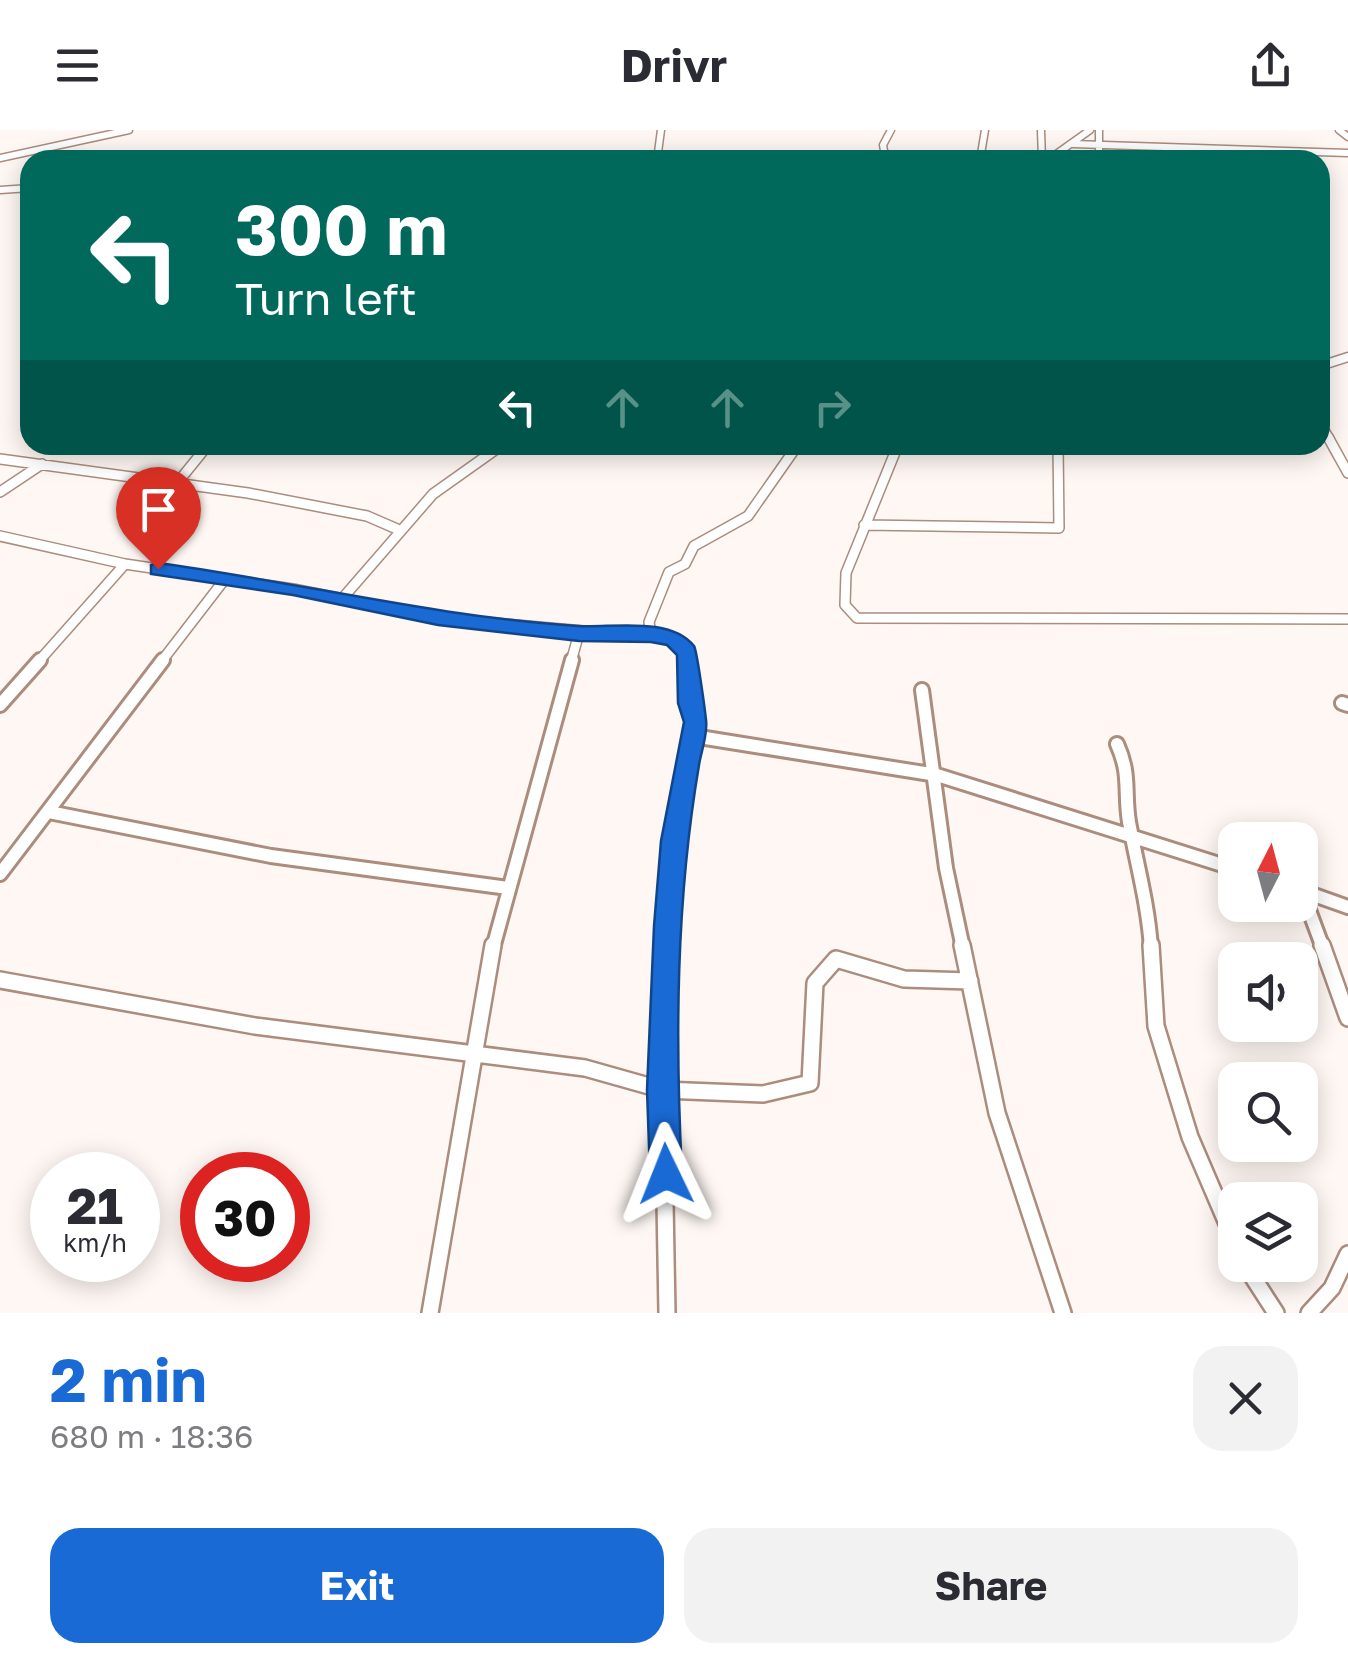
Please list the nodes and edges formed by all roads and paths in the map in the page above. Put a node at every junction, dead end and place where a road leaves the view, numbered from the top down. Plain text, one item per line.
1 (129, 130) edge
2 (1090, 130) edge
3 (1099, 130) edge
4 (1339, 130) edge
5 (1348, 138) edge
6 (1073, 144) junction
7 (1099, 145) junction
8 (1180, 148) junction
9 (37, 150) edge
10 (1062, 150) edge
11 (1099, 150) edge
12 (1171, 150) edge
13 (1234, 150) edge
14 (1330, 440) edge
15 (200, 455) edge
16 (485, 455) edge
17 (791, 455) edge
18 (894, 455) edge
19 (1058, 455) edge
20 (0, 459) edge
21 (42, 464) junction
22 (1348, 473) edge
23 (178, 482) junction
24 (0, 492) edge
25 (864, 526) junction
26 (398, 529) junction
27 (0, 536) edge
28 (125, 564) junction
29 (225, 579) junction
30 (340, 600) junction
31 (1348, 619) edge
32 (579, 634) junction
33 (651, 635) junction
34 (922, 690) dead end
35 (0, 705) edge
36 (693, 736) junction
37 (1117, 744) dead end
38 (936, 775) junction
39 (49, 812) junction
40 (1132, 834) junction
41 (1218, 863) edge
42 (0, 874) edge
43 (508, 888) junction
44 (1318, 895) edge
45 (1348, 906) edge
46 (1312, 922) edge
47 (0, 980) edge
48 (970, 981) junction
49 (1348, 1018) edge
50 (473, 1054) junction
51 (663, 1090) junction
52 (1218, 1202) edge
53 (1348, 1254) edge
54 (1256, 1282) edge
55 (430, 1313) edge
56 (667, 1313) edge
57 (1062, 1313) edge
58 (1276, 1313) edge
59 (1309, 1313) edge

1 - 9 street
2 - 6 street
3 - 7 street
4 - 5 street
6 - 7 street
6 - 10 street
7 - 8 street
7 - 11 street
8 - 12 street
8 - 13 street
14 - 22 street
15 - 23 street
16 - 26 street
17 - 33 street
18 - 25 street
19 - 25 street
20 - 21 street
21 - 23 street
21 - 24 street
23 - 26 street
25 - 31 street
26 - 30 street
27 - 28 street
28 - 29 street
28 - 35 street
29 - 30 street
29 - 39 street
30 - 32 street
32 - 33 street
32 - 43 street
33 - 36 street
34 - 38 street
36 - 38 street
36 - 51 street
37 - 40 street
38 - 40 street
38 - 48 street
39 - 42 street
39 - 43 street
40 - 41 street
40 - 52 street
43 - 50 street
44 - 45 street
46 - 49 street
47 - 50 street
48 - 51 street
48 - 57 street
50 - 51 street
50 - 55 street
51 - 56 street
53 - 59 street
54 - 58 street

